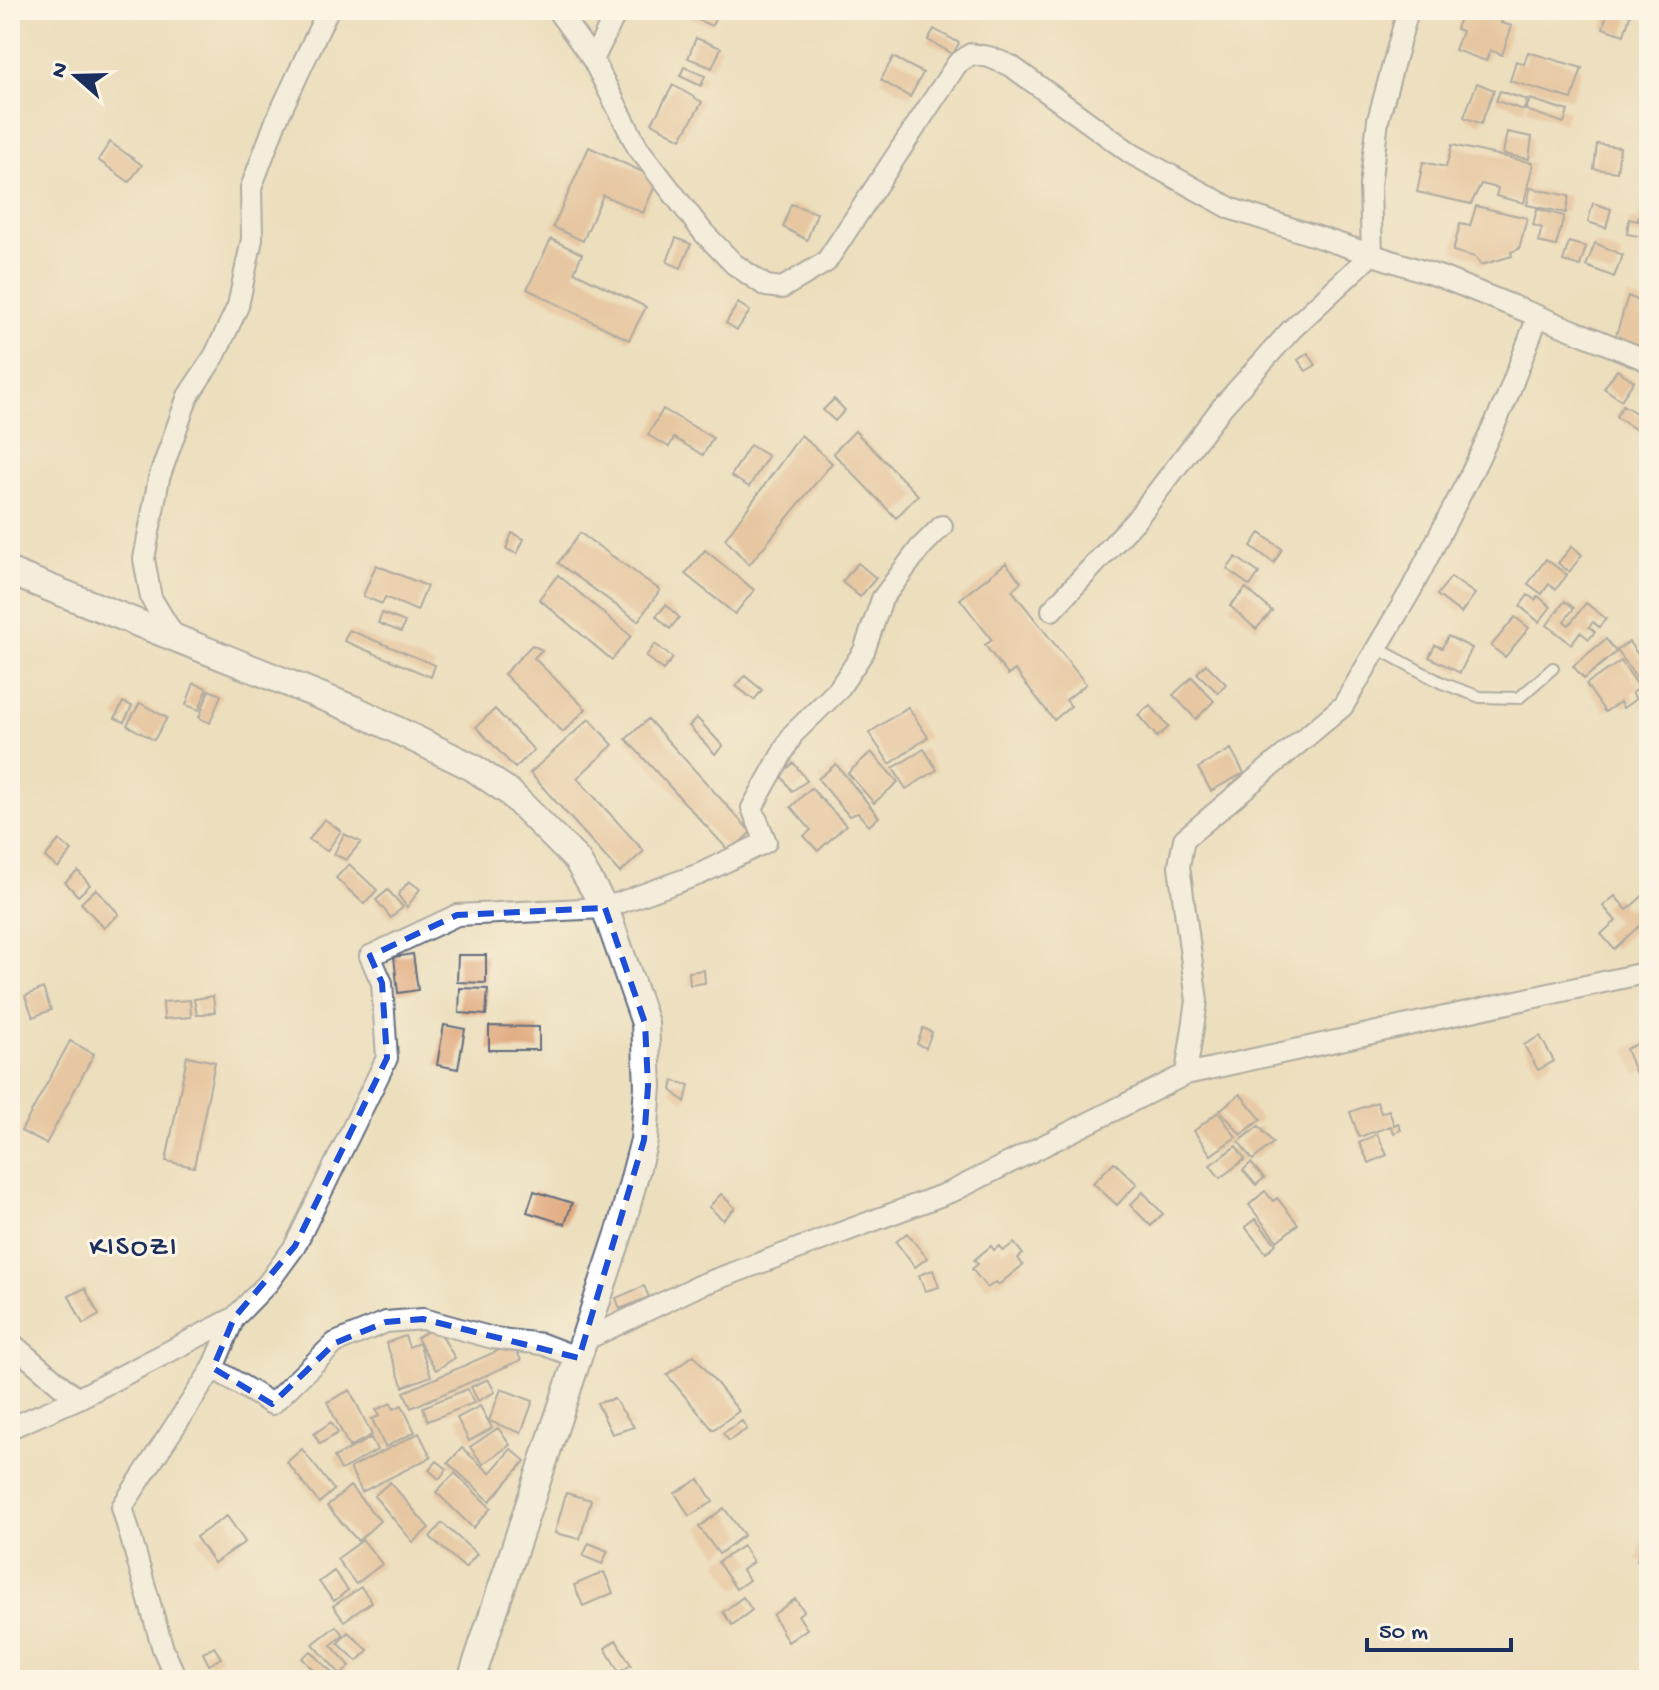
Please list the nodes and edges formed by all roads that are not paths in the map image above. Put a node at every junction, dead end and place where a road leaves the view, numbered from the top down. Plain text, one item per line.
1 (328, 10) edge
2 (557, 10) edge
3 (617, 10) edge
4 (1408, 10) edge
5 (593, 60) junction
6 (1372, 254) junction
7 (1538, 316) junction
8 (1649, 361) edge
9 (942, 526) dead end
10 (10, 572) edge
11 (1052, 610) dead end
12 (174, 636) junction
13 (1375, 647) junction
14 (1553, 668) dead end
15 (605, 908) junction
16 (1649, 972) edge
17 (1186, 1074) junction
18 (234, 1318) junction
19 (10, 1342) edge
20 (582, 1349) junction
21 (213, 1368) junction
22 (77, 1399) junction
23 (10, 1428) edge
24 (177, 1680) edge
25 (471, 1680) edge

1 - 12 street
2 - 5 street
3 - 5 street
4 - 6 street
5 - 6 street
6 - 7 street
6 - 11 street
7 - 8 street
7 - 13 street
9 - 15 street
10 - 12 street
12 - 15 street
13 - 14 lane
13 - 17 street
15 - 18 street
15 - 20 street
16 - 17 street
17 - 20 street
18 - 21 street
18 - 22 street
19 - 22 street
20 - 21 street
20 - 25 street
21 - 24 street
22 - 23 street

